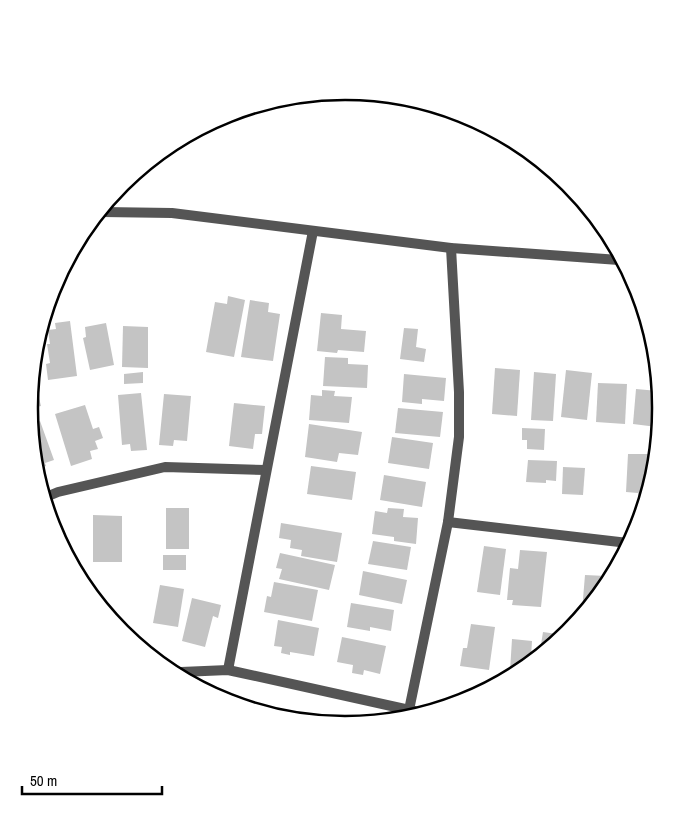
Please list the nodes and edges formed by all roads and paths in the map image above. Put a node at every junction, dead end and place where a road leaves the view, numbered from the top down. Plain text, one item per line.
1 (108, 212) edge
2 (313, 231) junction
3 (451, 248) junction
4 (614, 260) edge
5 (266, 470) junction
6 (50, 495) edge
7 (448, 522) junction
8 (622, 542) edge
9 (228, 670) junction
10 (187, 672) edge
11 (411, 708) edge
12 (408, 709) edge

1 - 2 street
2 - 3 street
2 - 5 street
3 - 4 street
3 - 7 street
5 - 6 street
5 - 9 street
7 - 8 street
7 - 11 street
9 - 10 street
9 - 12 street

